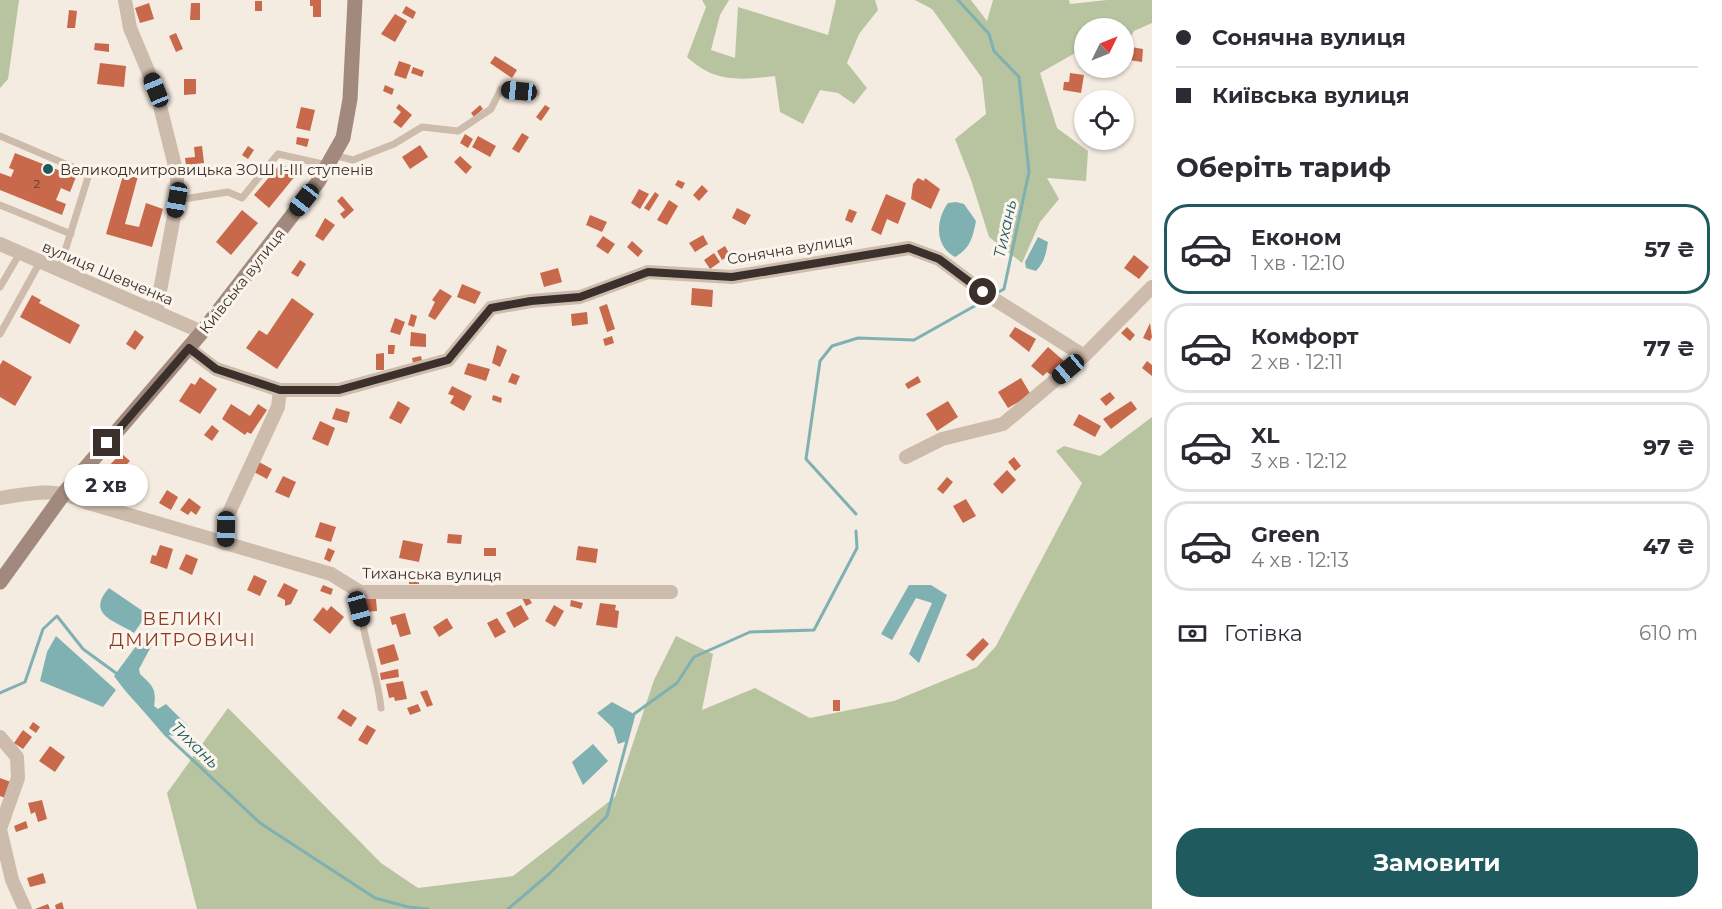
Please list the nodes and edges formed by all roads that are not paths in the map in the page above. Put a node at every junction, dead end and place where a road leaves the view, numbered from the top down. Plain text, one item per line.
1 (124, 0) edge
2 (355, 0) edge
3 (536, 93) dead end
4 (0, 136) edge
5 (330, 160) junction
6 (177, 200) junction
7 (0, 205) edge
8 (71, 234) junction
9 (0, 244) edge
10 (20, 253) junction
11 (40, 262) junction
12 (59, 270) junction
13 (0, 287) edge
14 (1152, 287) edge
15 (156, 312) junction
16 (202, 332) junction
17 (0, 334) edge
18 (189, 348) junction
19 (1084, 356) junction
20 (280, 390) junction
21 (906, 457) dead end
22 (65, 492) junction
23 (0, 498) edge
24 (226, 541) junction
25 (0, 582) edge
26 (360, 592) junction
27 (671, 592) dead end
28 (381, 708) dead end
29 (0, 737) edge
30 (26, 909) edge

1 - 6 street
2 - 5 main road, Київська вулиця
3 - 5 lane
4 - 8 lane
5 - 6 lane
5 - 16 main road, Київська вулиця
6 - 15 street
7 - 8 lane
8 - 12 lane
9 - 10 street, вулиця Шевченка
10 - 11 street, вулиця Шевченка
10 - 13 lane
11 - 12 street, вулиця Шевченка
11 - 17 lane
12 - 15 street, вулиця Шевченка
14 - 19 street
15 - 16 street, вулиця Шевченка
16 - 18 main road, Київська вулиця
18 - 20 street, Сонячна вулиця
18 - 22 main road, Київська вулиця
19 - 20 street, Сонячна вулиця
19 - 21 street
20 - 24 street
22 - 23 street
22 - 24 street, Тиханська вулиця
22 - 25 main road, Київська вулиця
24 - 26 street, Тиханська вулиця
26 - 27 street, Тиханська вулиця
26 - 28 lane
29 - 30 street

